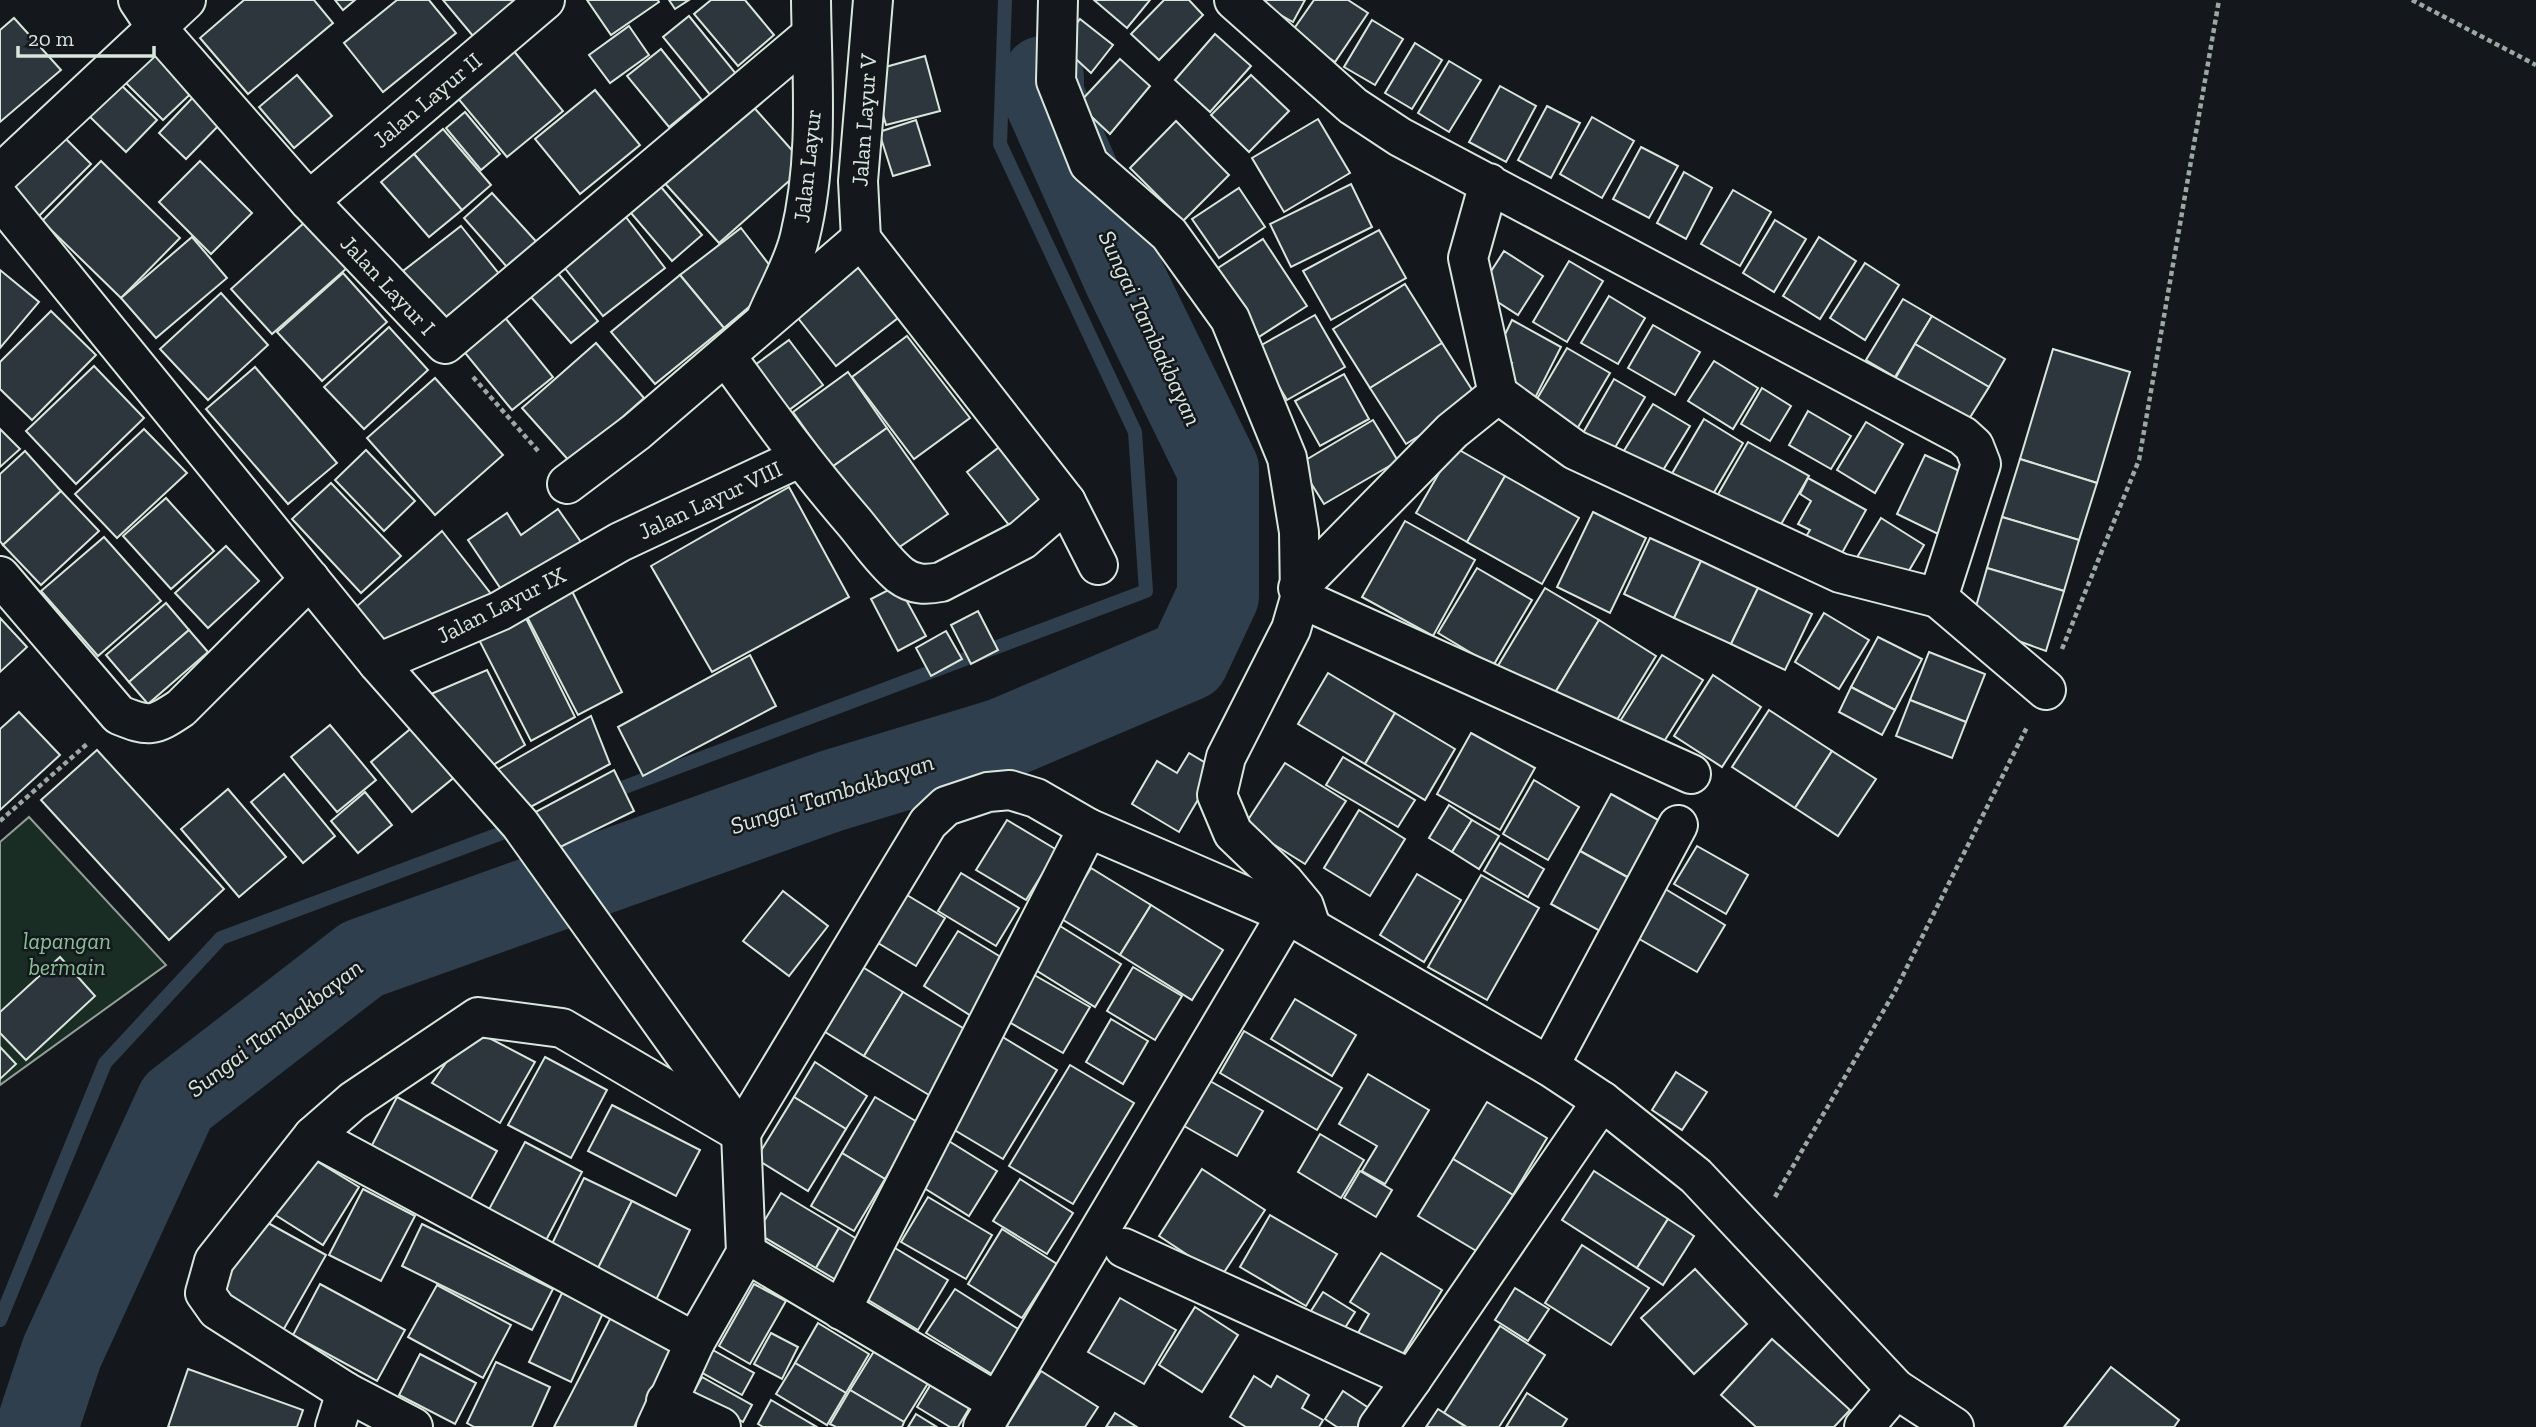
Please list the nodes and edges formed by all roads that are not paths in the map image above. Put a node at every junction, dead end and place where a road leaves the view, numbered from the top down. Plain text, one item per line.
1 (186, 0) edge
2 (545, 0) edge
3 (873, 0) edge
4 (1058, 0) edge
5 (1234, 0) edge
6 (147, 14) edge
7 (811, 18) edge
8 (0, 174) edge
9 (1489, 183) junction
10 (0, 199) edge
11 (309, 201) junction
12 (861, 239) junction
13 (764, 324) junction
14 (726, 356) junction
15 (1498, 394) junction
16 (799, 458) junction
17 (567, 484) road end
18 (1066, 502) junction
19 (620, 542) joint
20 (1098, 565) dead end
21 (0, 576) edge
22 (310, 579) junction
23 (1299, 593) junction
24 (1938, 598) junction
25 (378, 663) junction
26 (2046, 690) road end
27 (1691, 774) dead end
28 (1678, 825) dead end
29 (1088, 828) junction
30 (1299, 920) junction
31 (1549, 1066) junction
32 (1602, 1101) junction
33 (741, 1133) junction
34 (313, 1136) junction
35 (1124, 1248) dead end
36 (746, 1253) junction
37 (841, 1310) junction
38 (695, 1342) junction
39 (1412, 1379) junction
40 (1896, 1389) junction
41 (340, 1409) edge
42 (661, 1414) edge
43 (990, 1415) edge
44 (413, 1427) edge
45 (721, 1427) edge
46 (1378, 1427) edge
47 (1864, 1427) edge
48 (1954, 1427) edge

1 - 6 street
2 - 11 street, Jalan Layur II
3 - 12 street, Jalan Layur V
4 - 23 street
5 - 9 street
6 - 8 street
6 - 11 street, Jalan Layur I
7 - 11 street, Jalan Layur I
7 - 13 street, Jalan Layur
9 - 15 street
9 - 24 street
10 - 22 street
12 - 13 street
12 - 18 street
13 - 14 street
14 - 16 street
14 - 17 street
15 - 23 street
15 - 24 street
16 - 18 street
16 - 19 street, Jalan Layur VIII
18 - 20 street
19 - 25 street, Jalan Layur IX
21 - 22 street
22 - 25 street
23 - 27 street
23 - 30 street
24 - 26 street
25 - 33 street
28 - 31 street
29 - 30 street
29 - 33 street
29 - 37 street
30 - 31 street
30 - 43 street
31 - 32 street
32 - 39 street
32 - 40 street
33 - 34 street
33 - 36 street
34 - 38 street
34 - 41 street
35 - 39 street
36 - 37 street
36 - 38 street
37 - 43 street
38 - 42 street
39 - 46 street
40 - 47 street
40 - 48 street
41 - 44 street
42 - 45 street

